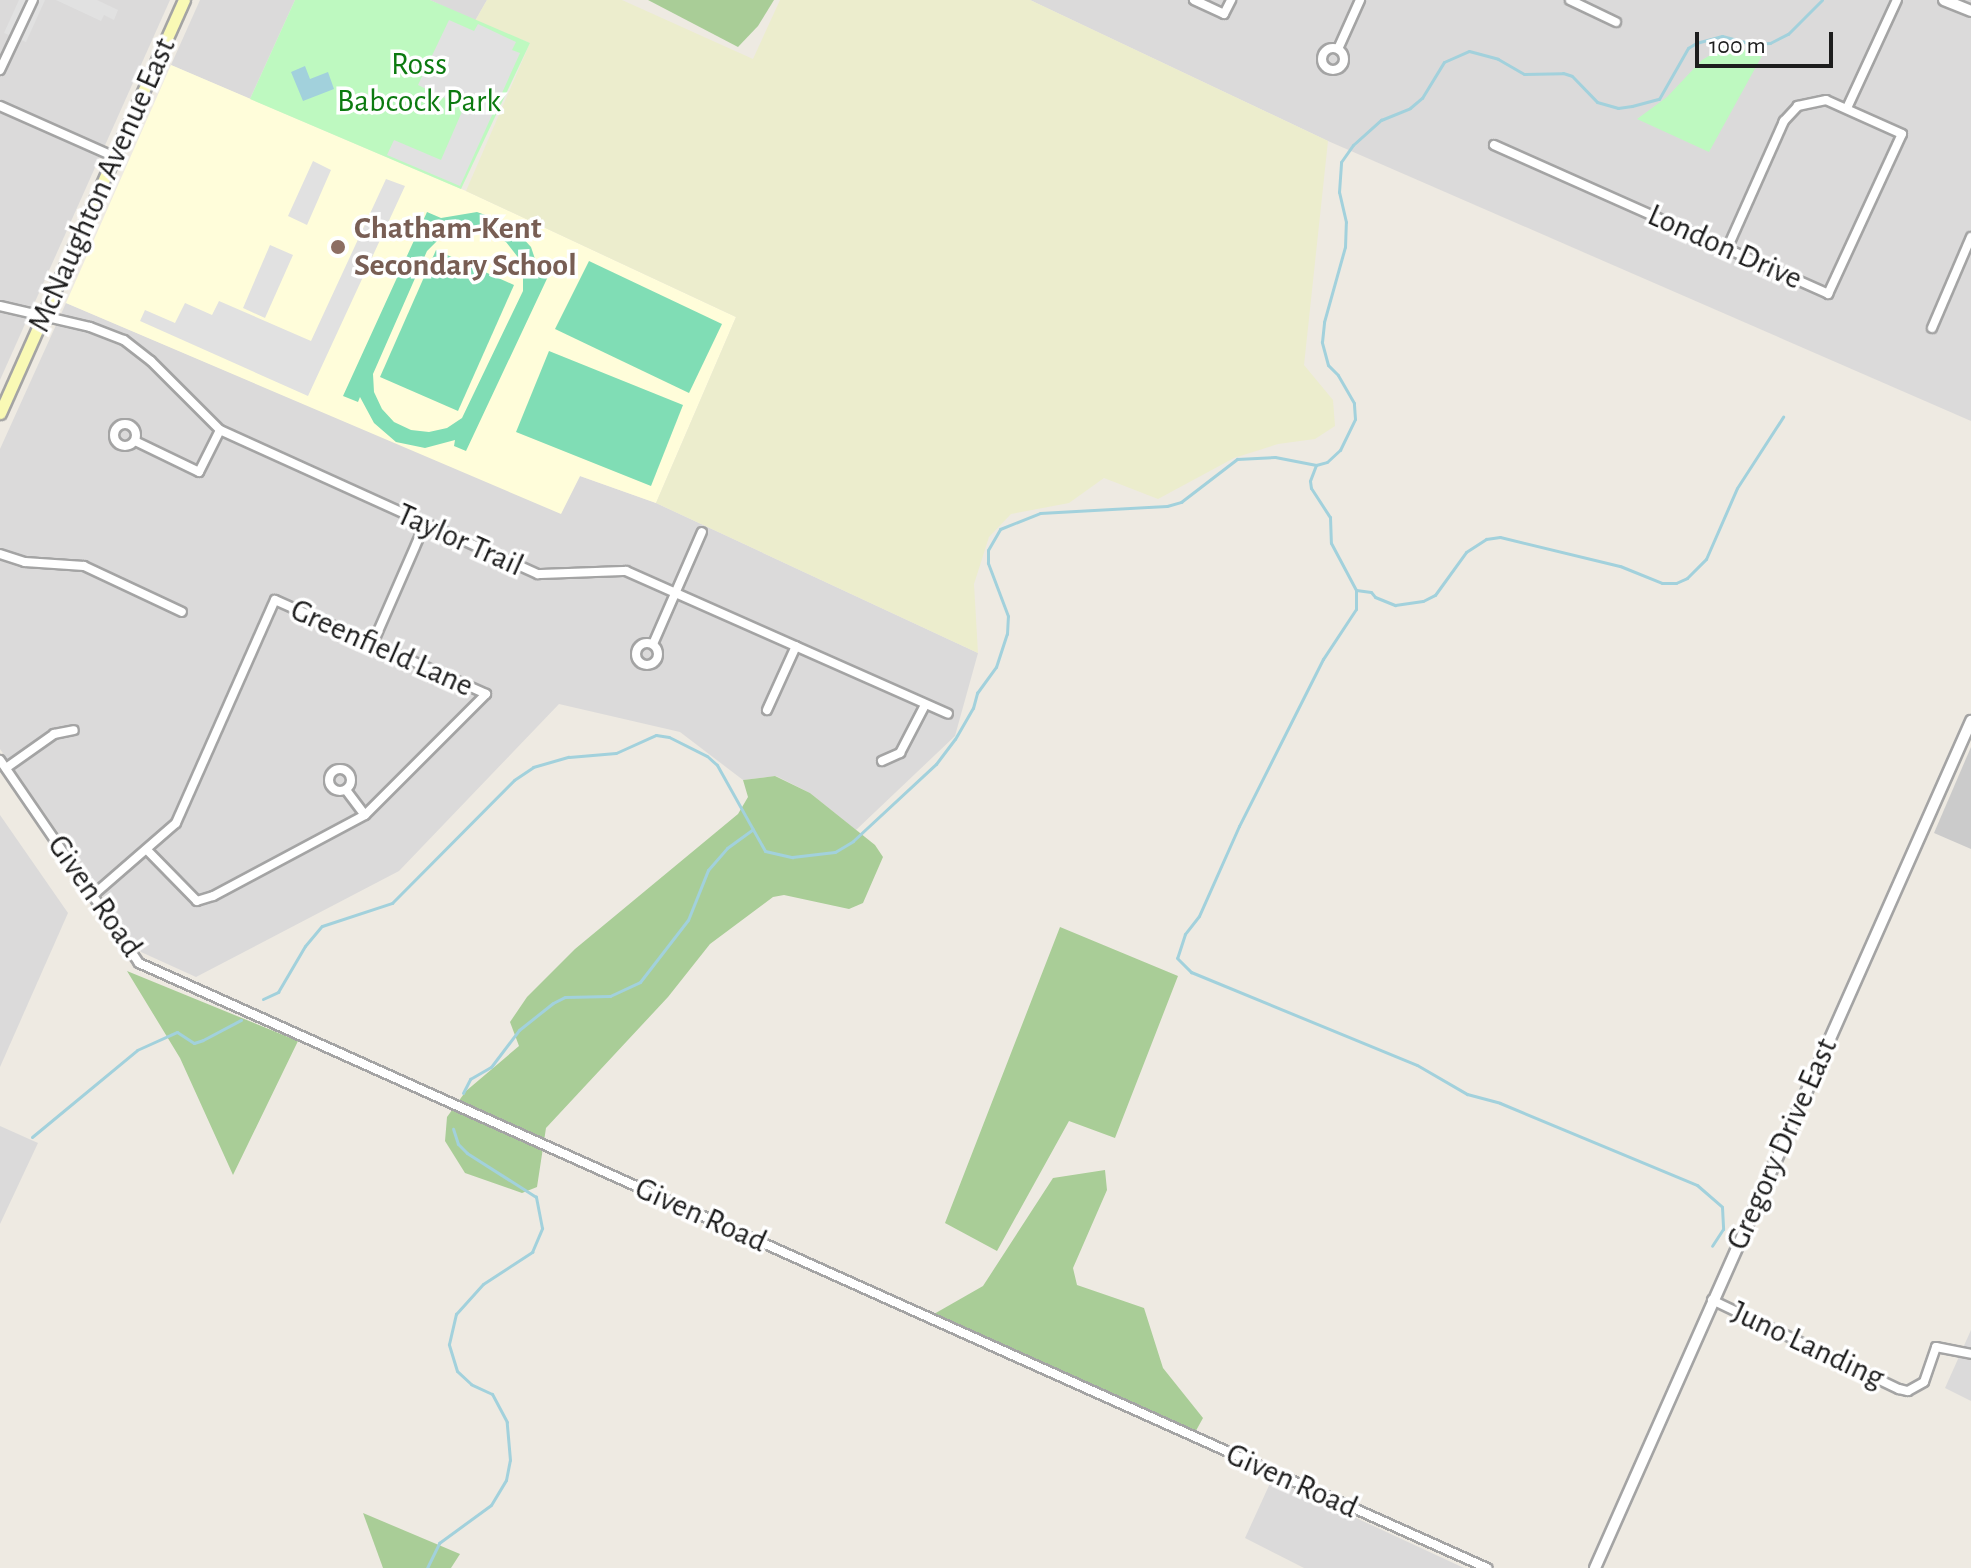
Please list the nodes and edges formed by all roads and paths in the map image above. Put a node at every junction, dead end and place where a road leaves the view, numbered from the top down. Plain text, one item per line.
1 (33, 0) edge
2 (184, 0) edge
3 (1194, 0) edge
4 (1231, 0) edge
5 (1360, 0) edge
6 (1570, 0) edge
7 (1897, 0) edge
8 (1944, 0) edge
9 (1971, 11) edge
10 (1616, 22) dead end
11 (1338, 49) dead end
12 (0, 70) edge
13 (0, 106) edge
14 (1847, 108) junction
15 (1494, 145) dead end
16 (115, 157) junction
17 (1971, 237) edge
18 (1728, 247) junction
19 (0, 306) edge
20 (45, 317) junction
21 (1932, 328) dead end
22 (0, 413) edge
23 (220, 430) junction
24 (135, 441) dead end
25 (425, 524) junction
26 (702, 532) dead end
27 (0, 554) edge
28 (675, 594) junction
29 (182, 612) dead end
30 (373, 643) junction
31 (653, 644) dead end
32 (796, 646) junction
33 (925, 705) junction
34 (767, 710) dead end
35 (948, 714) dead end
36 (1971, 721) edge
37 (74, 730) dead end
38 (882, 761) dead end
39 (3, 764) edge
40 (346, 790) dead end
41 (365, 815) junction
42 (148, 851) junction
43 (92, 896) junction
44 (1712, 1300) junction
45 (1971, 1354) edge
46 (1487, 1568) edge
47 (1595, 1568) edge

1 - 12 street
2 - 16 main road, McNaughton Avenue East
3 - 4 street
5 - 11 street
6 - 10 street
7 - 14 street
8 - 9 street
13 - 16 street
14 - 18 street
14 - 18 street, London Drive
15 - 18 street, London Drive
16 - 20 main road, McNaughton Avenue East
17 - 21 street
19 - 20 street, Taylor Trail
20 - 22 main road, McNaughton Avenue East
20 - 23 street, Taylor Trail
23 - 24 street
23 - 25 street, Taylor Trail
25 - 28 street, Taylor Trail
25 - 30 street
26 - 28 street
27 - 29 street
28 - 31 street
28 - 32 street, Taylor Trail
30 - 41 street, Greenfield Lane
30 - 42 street, Greenfield Lane
32 - 33 street, Taylor Trail
32 - 34 street
33 - 35 street, Taylor Trail
33 - 38 street
36 - 44 street, Gregory Drive East
37 - 39 street
39 - 43 street, Given Road
40 - 41 street
41 - 42 street, Greenfield Lane
42 - 43 street, Greenfield Lane
43 - 46 street, Given Road
44 - 45 street, Juno Landing
44 - 47 street, Gregory Drive East

